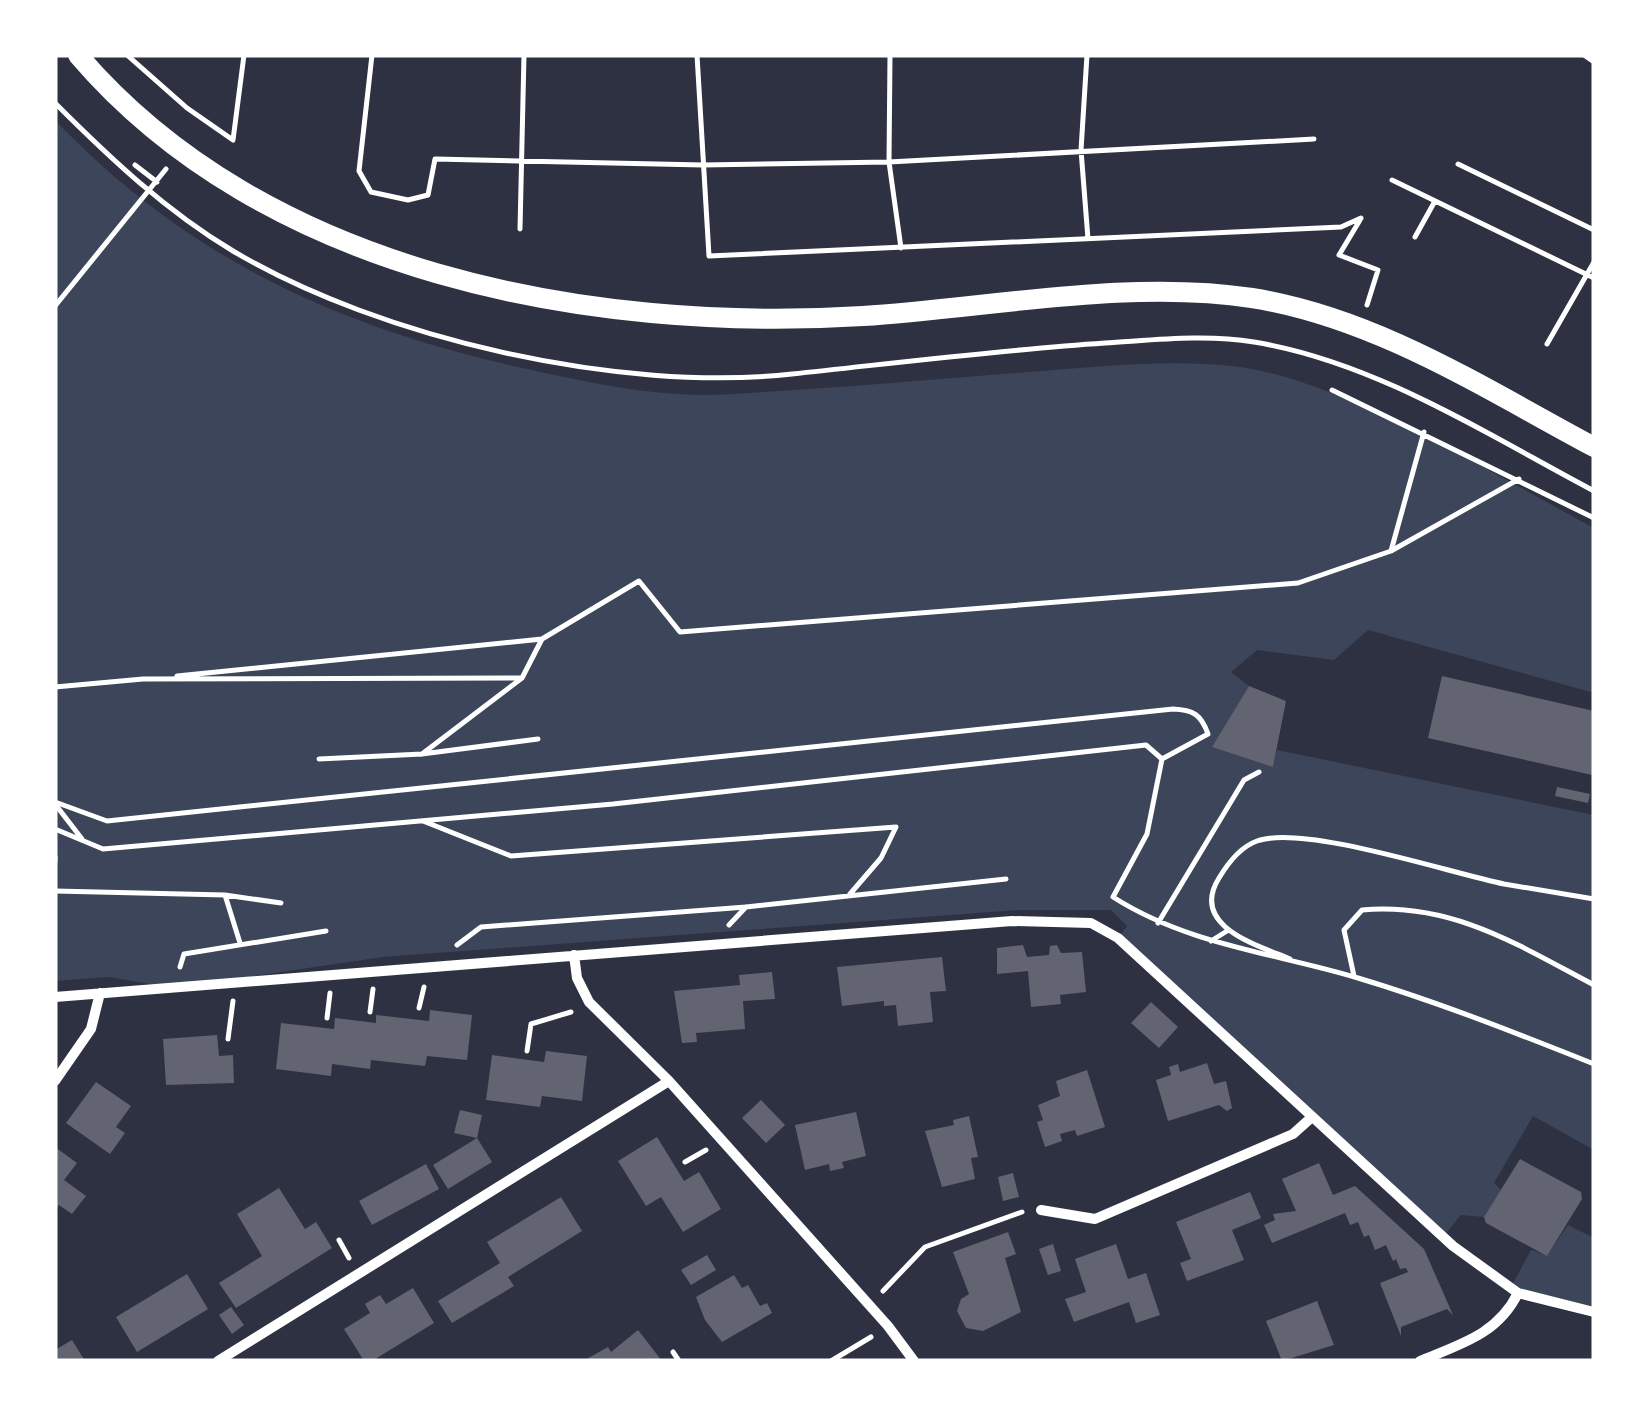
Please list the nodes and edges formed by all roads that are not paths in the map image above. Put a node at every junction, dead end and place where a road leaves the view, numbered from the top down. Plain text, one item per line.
1 (78, 55) edge
2 (1594, 448) edge
3 (574, 955) junction
4 (100, 993) junction
5 (55, 997) edge
6 (55, 1081) edge
7 (669, 1081) junction
8 (1312, 1117) junction
9 (1041, 1210) road end
10 (1518, 1293) junction
11 (1594, 1312) edge
12 (218, 1361) edge
13 (914, 1361) edge
14 (1420, 1361) edge

1 - 2 main road
3 - 4 street
3 - 7 street
3 - 8 street
4 - 5 street
4 - 6 street
7 - 12 street
7 - 13 street
8 - 9 street
8 - 10 street
10 - 11 street
10 - 14 street

